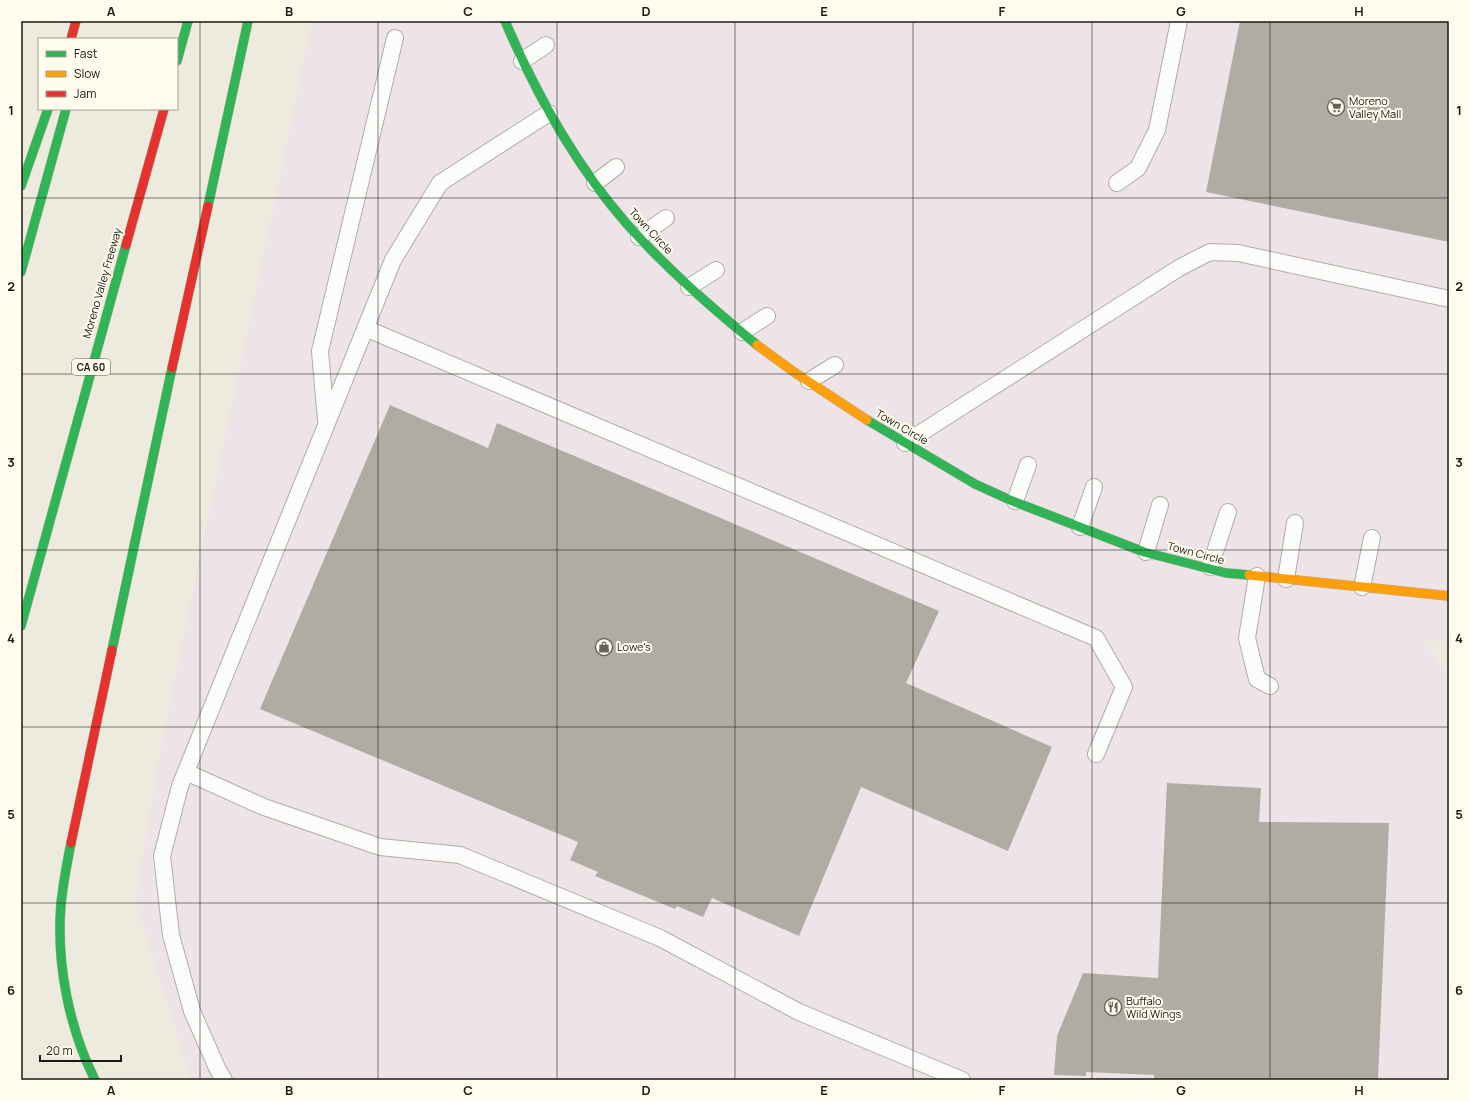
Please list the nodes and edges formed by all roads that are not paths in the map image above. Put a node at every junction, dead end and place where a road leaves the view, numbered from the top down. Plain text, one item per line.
1 (76, 21) edge
2 (188, 21) edge
3 (248, 21) edge
4 (504, 21) edge
5 (1179, 21) edge
6 (71, 38) edge
7 (395, 38) dead end
8 (546, 45) dead end
9 (178, 57) edge
10 (522, 61) junction
11 (48, 110) edge
12 (66, 110) edge
13 (164, 110) edge
14 (549, 113) junction
15 (616, 167) dead end
16 (1117, 182) dead end
17 (594, 183) junction
18 (21, 186) edge
19 (666, 218) dead end
20 (639, 237) junction
21 (716, 270) dead end
22 (21, 272) edge
23 (689, 287) junction
24 (1449, 299) edge
25 (767, 316) dead end
26 (365, 328) junction
27 (742, 332) junction
28 (835, 364) dead end
29 (809, 381) junction
30 (327, 423) junction
31 (905, 443) junction
32 (1028, 465) dead end
33 (1094, 487) dead end
34 (1015, 501) junction
35 (1160, 505) dead end
36 (1228, 512) dead end
37 (1295, 523) dead end
38 (1080, 527) junction
39 (1372, 538) dead end
40 (1146, 552) junction
41 (1210, 567) junction
42 (1257, 576) junction
43 (1286, 579) junction
44 (1362, 587) junction
45 (1449, 596) edge
46 (21, 626) edge
47 (1270, 686) dead end
48 (1096, 754) dead end
49 (186, 772) junction
50 (95, 1080) edge
51 (224, 1080) edge
52 (962, 1080) edge

1 - 6 main road
2 - 9 main road
3 - 50 main road
4 - 10 main road, Town Circle
5 - 16 lane
7 - 30 lane
8 - 10 lane
10 - 14 main road, Town Circle
11 - 18 main road
12 - 22 main road
13 - 46 main road, Moreno Valley Freeway / CA 60
14 - 17 main road, Town Circle
14 - 26 lane
15 - 17 lane
17 - 20 main road, Town Circle
19 - 20 lane
20 - 23 main road, Town Circle
21 - 23 lane
23 - 27 main road, Town Circle
24 - 31 lane
25 - 27 lane
26 - 30 lane
26 - 48 lane
27 - 29 main road, Town Circle
28 - 29 lane
29 - 31 main road, Town Circle
30 - 49 lane
31 - 34 main road, Town Circle
32 - 34 lane
33 - 38 lane
34 - 38 main road, Town Circle
35 - 40 lane
36 - 41 lane
37 - 43 lane
38 - 40 main road, Town Circle
39 - 44 lane
40 - 41 main road, Town Circle
41 - 42 main road, Town Circle
42 - 43 main road, Town Circle
42 - 47 lane
43 - 44 main road, Town Circle
44 - 45 main road, Town Circle
49 - 51 lane
49 - 52 lane

